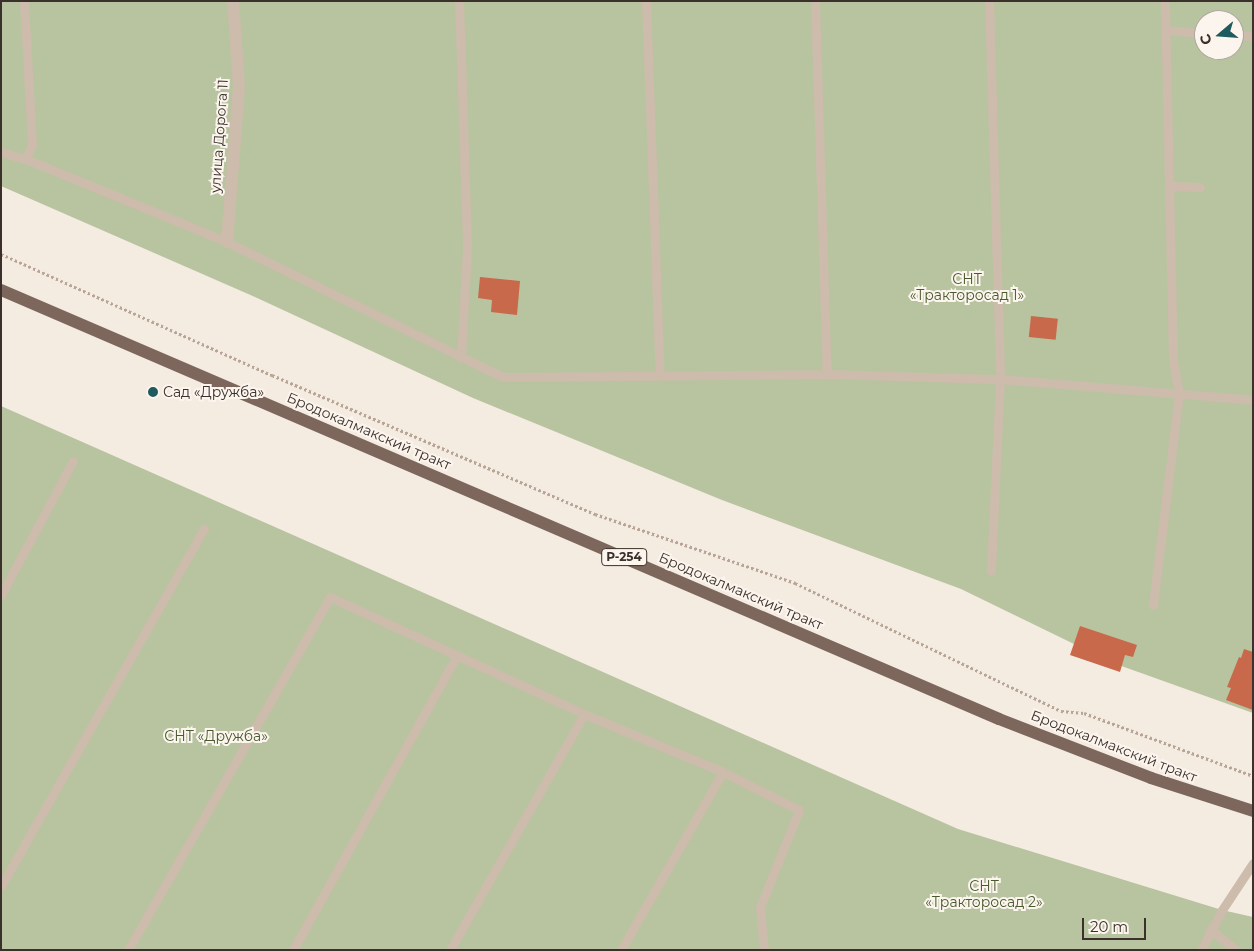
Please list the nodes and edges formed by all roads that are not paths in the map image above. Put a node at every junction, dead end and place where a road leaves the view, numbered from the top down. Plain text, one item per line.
1 (24, 1) edge
2 (234, 1) edge
3 (459, 1) edge
4 (646, 1) edge
5 (815, 1) edge
6 (989, 1) edge
7 (1165, 1) edge
8 (1166, 30) junction
9 (1194, 32) edge
10 (1, 152) edge
11 (26, 159) junction
12 (1170, 186) junction
13 (1200, 187) dead end
14 (227, 242) junction
15 (2, 291) edge
16 (462, 358) junction
17 (827, 374) junction
18 (660, 375) junction
19 (1000, 379) junction
20 (1179, 394) junction
21 (1253, 400) edge
22 (73, 461) dead end
23 (204, 529) dead end
24 (991, 570) dead end
25 (1, 595) edge
26 (1153, 605) dead end
27 (456, 656) junction
28 (584, 714) junction
29 (723, 772) junction
30 (1253, 811) edge
31 (1253, 863) edge
32 (1, 886) edge
33 (1210, 929) junction
34 (128, 950) edge
35 (293, 950) edge
36 (450, 950) edge
37 (621, 950) edge
38 (764, 950) edge
39 (1201, 950) edge
40 (1236, 950) edge

1 - 11 lane
2 - 14 street, улица Дорога 11
3 - 16 lane
4 - 18 lane
5 - 17 lane
6 - 19 lane
7 - 8 lane
8 - 9 lane
8 - 12 lane
10 - 11 lane
11 - 14 lane
12 - 13 lane
12 - 20 lane
14 - 16 lane
15 - 30 main road, Бродокалмакский тракт / Р-254
16 - 18 lane
17 - 18 lane
17 - 19 lane
19 - 20 lane
19 - 24 lane
20 - 21 lane
20 - 26 lane
22 - 25 lane
23 - 32 lane
27 - 28 lane
27 - 34 lane
27 - 35 lane
28 - 29 lane
28 - 36 lane
29 - 37 lane
29 - 38 lane
31 - 33 lane
33 - 39 lane
33 - 40 lane

